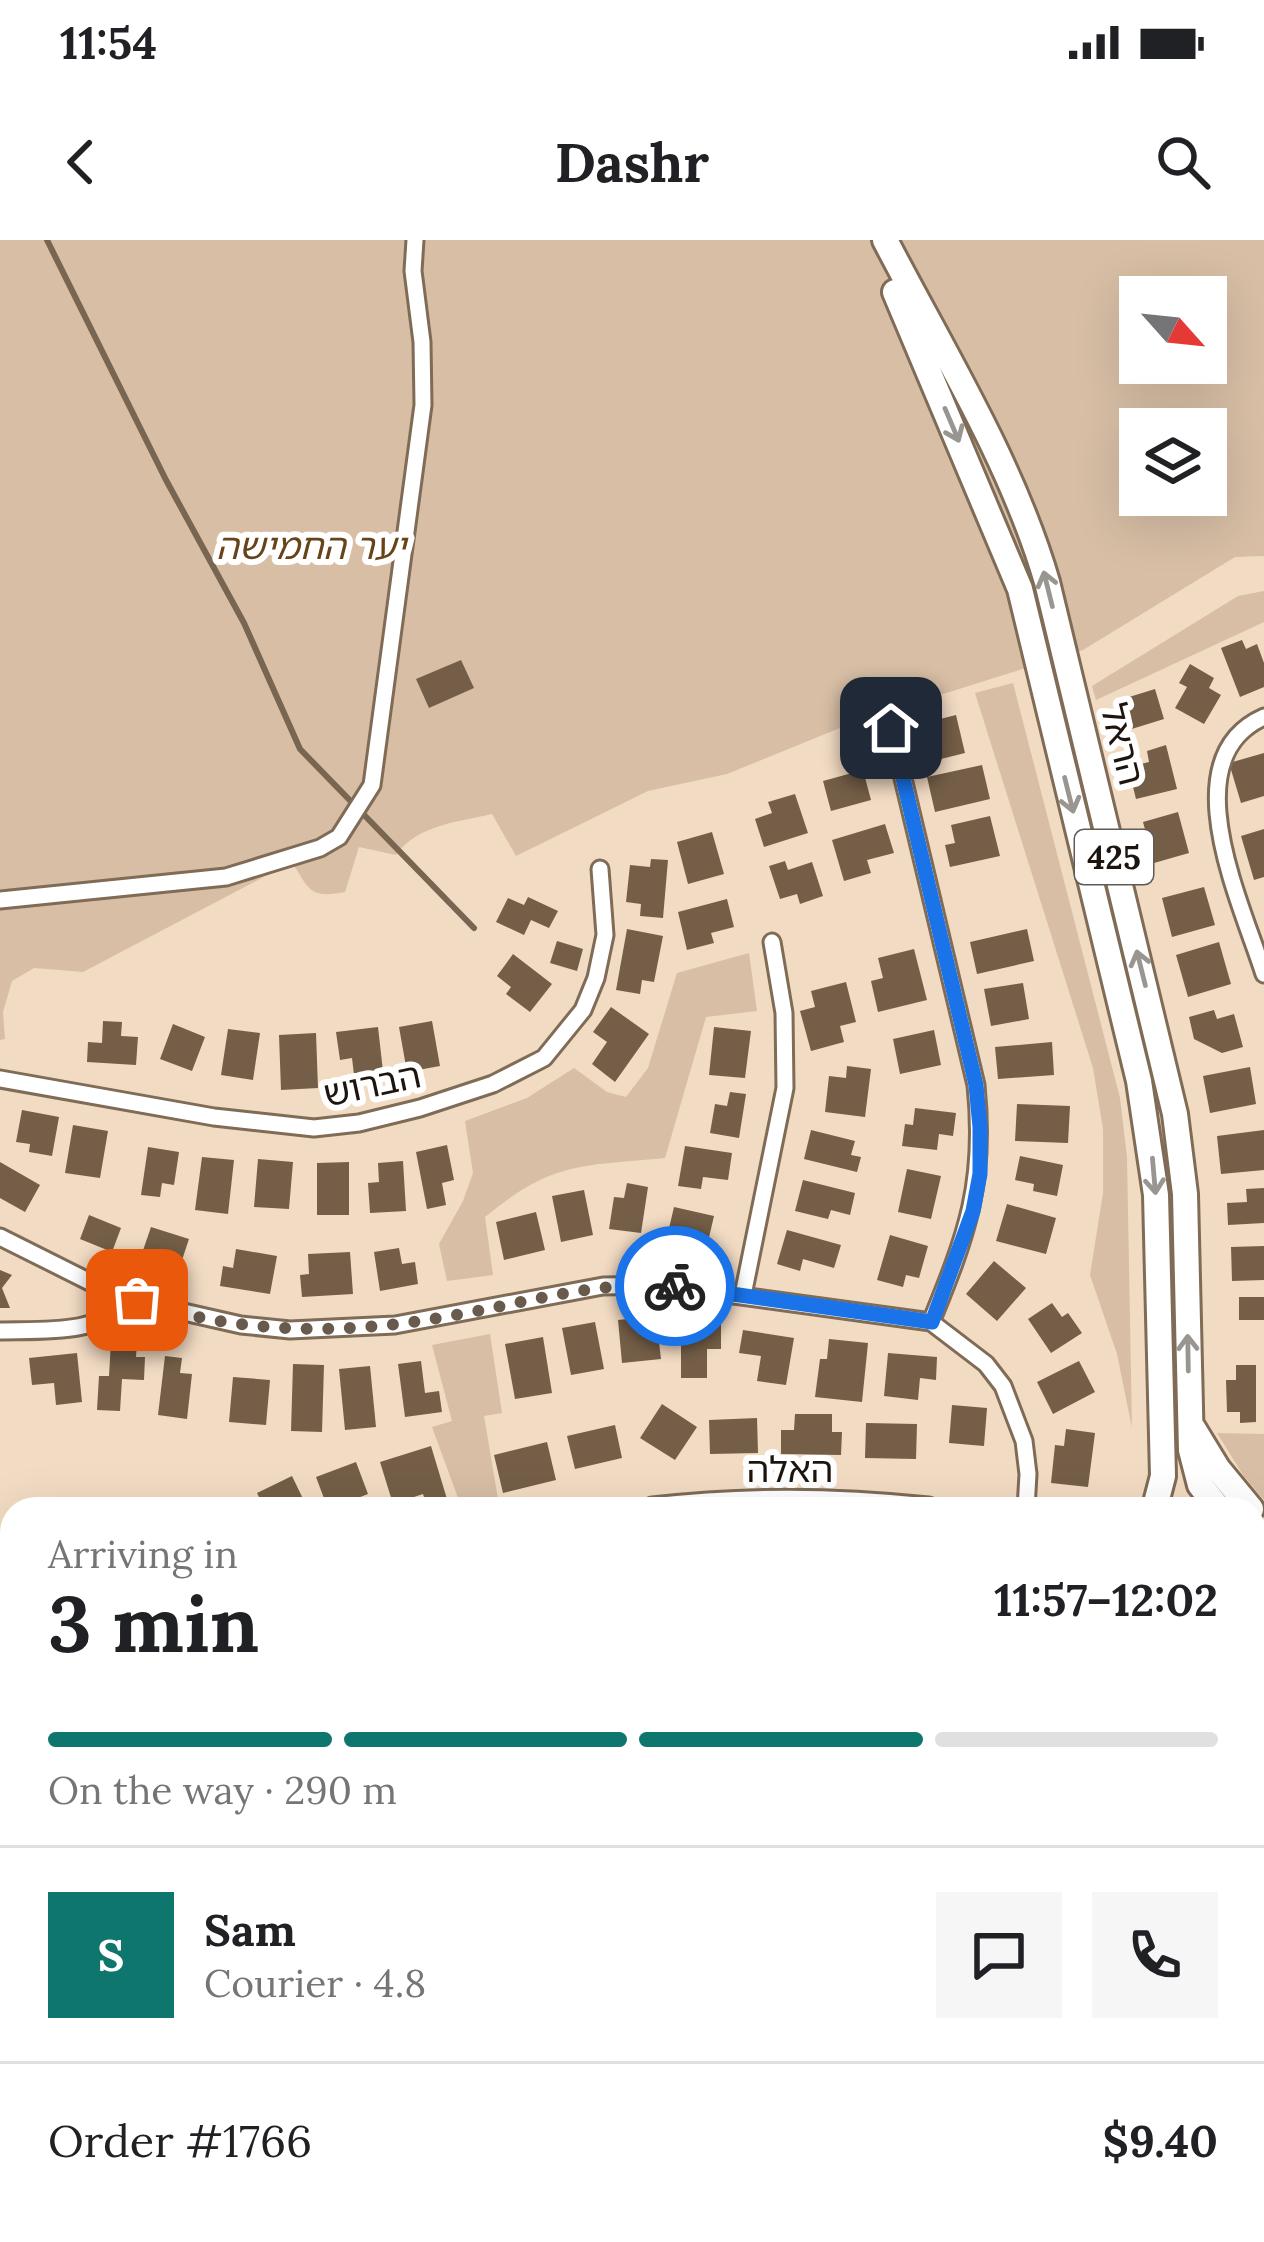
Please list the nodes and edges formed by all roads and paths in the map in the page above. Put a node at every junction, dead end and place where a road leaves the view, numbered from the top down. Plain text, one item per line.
1 (415, 240) edge
2 (873, 240) edge
3 (885, 240) edge
4 (1264, 717) edge
5 (891, 728) dead end
6 (600, 869) dead end
7 (0, 900) edge
8 (772, 942) dead end
9 (1264, 974) edge
10 (0, 1079) edge
11 (0, 1237) edge
12 (743, 1295) junction
13 (137, 1300) junction
14 (932, 1322) junction
15 (0, 1331) edge
16 (1190, 1422) junction
17 (1027, 1497) edge
18 (1156, 1497) edge
19 (1170, 1497) edge
20 (1205, 1497) edge
21 (1209, 1497) edge
22 (1241, 1497) edge

1 - 7 street
2 -> 18 main road, הראל / 425
16 -> 3 main road, הראל / 425
4 - 9 street
5 - 14 street
6 - 10 street, הברוש
8 - 12 street
11 - 13 street
12 - 13 street
12 - 14 street
13 - 15 street
14 - 17 street
16 - 21 main road, הראל / 425
16 - 22 main road
19 - 20 main road

